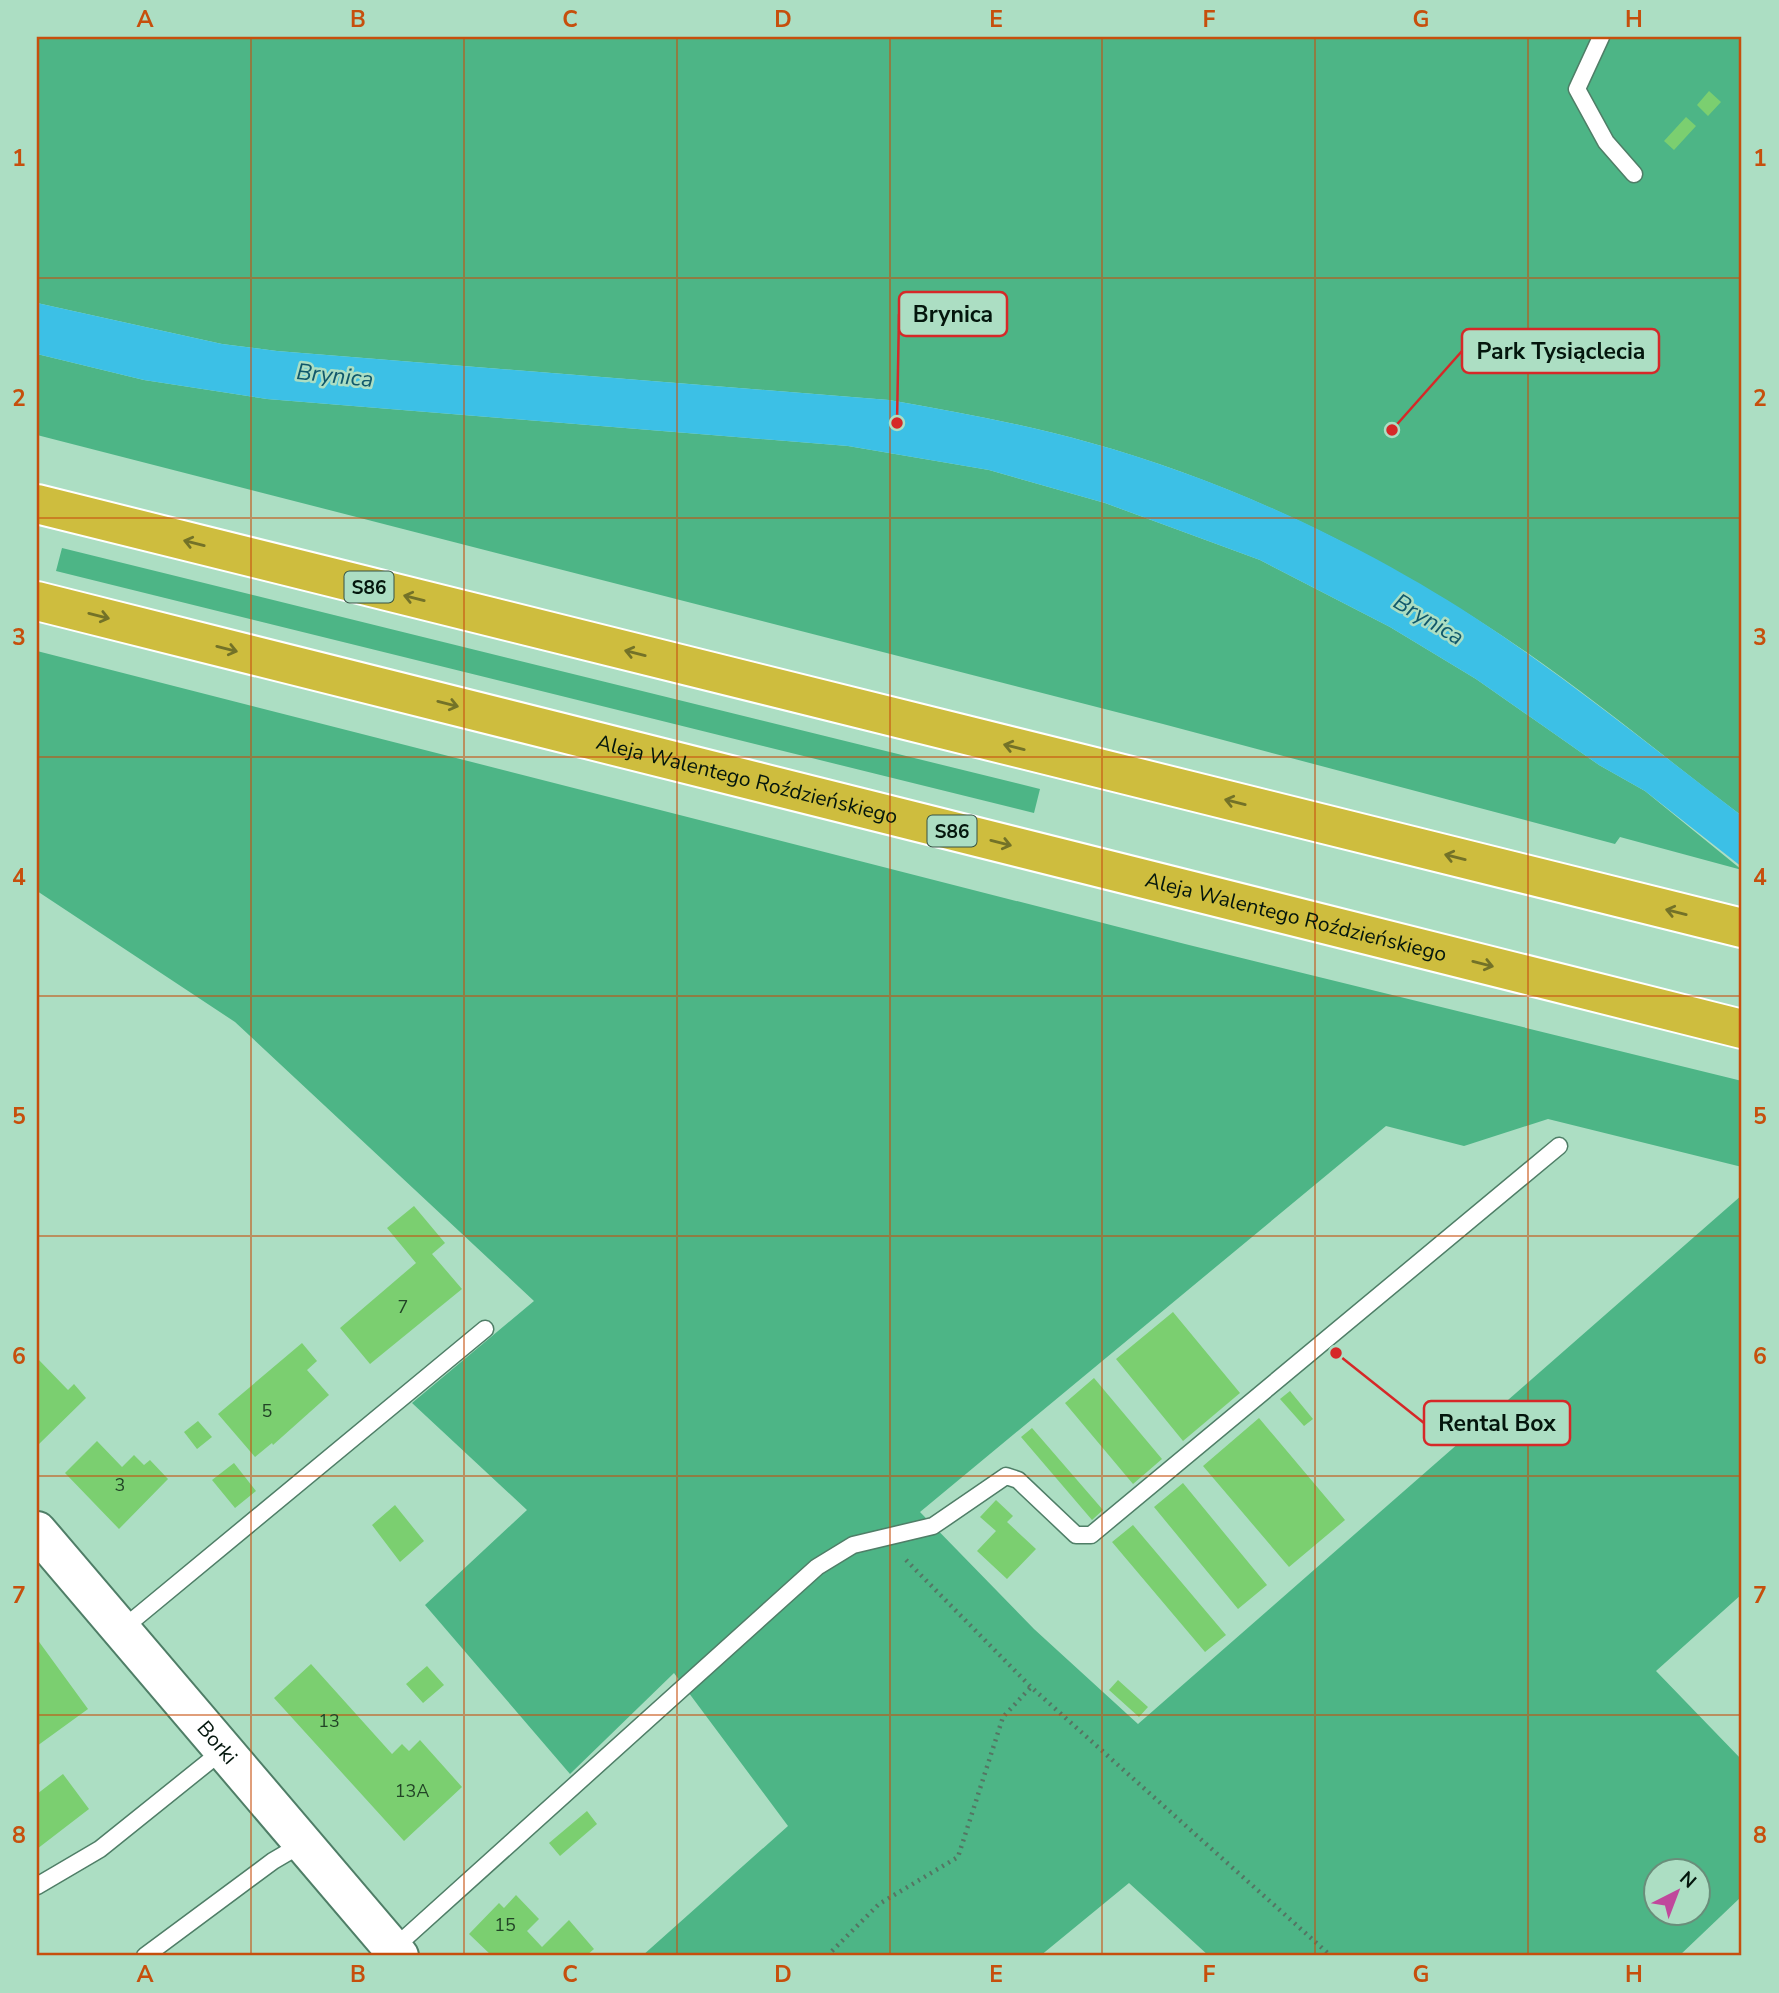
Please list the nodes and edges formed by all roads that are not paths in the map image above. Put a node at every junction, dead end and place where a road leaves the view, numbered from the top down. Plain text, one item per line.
1 (1601, 37) edge
2 (1634, 174) dead end
3 (37, 505) edge
4 (37, 601) edge
5 (1742, 928) edge
6 (1742, 1029) edge
7 (1559, 1146) dead end
8 (485, 1329) dead end
9 (37, 1531) edge
10 (121, 1630) junction
11 (222, 1751) junction
12 (302, 1844) junction
13 (37, 1886) edge
14 (396, 1953) edge
15 (145, 1956) edge

1 - 2 lane
5 -> 3 highway, S86
4 -> 6 highway, Aleja Walentego Roździeńskiego / S86
7 - 14 lane
8 - 10 lane
9 - 10 street, Borki
10 - 11 street, Borki
11 - 12 street, Borki
11 - 13 lane
12 - 14 street, Borki
12 - 15 lane

